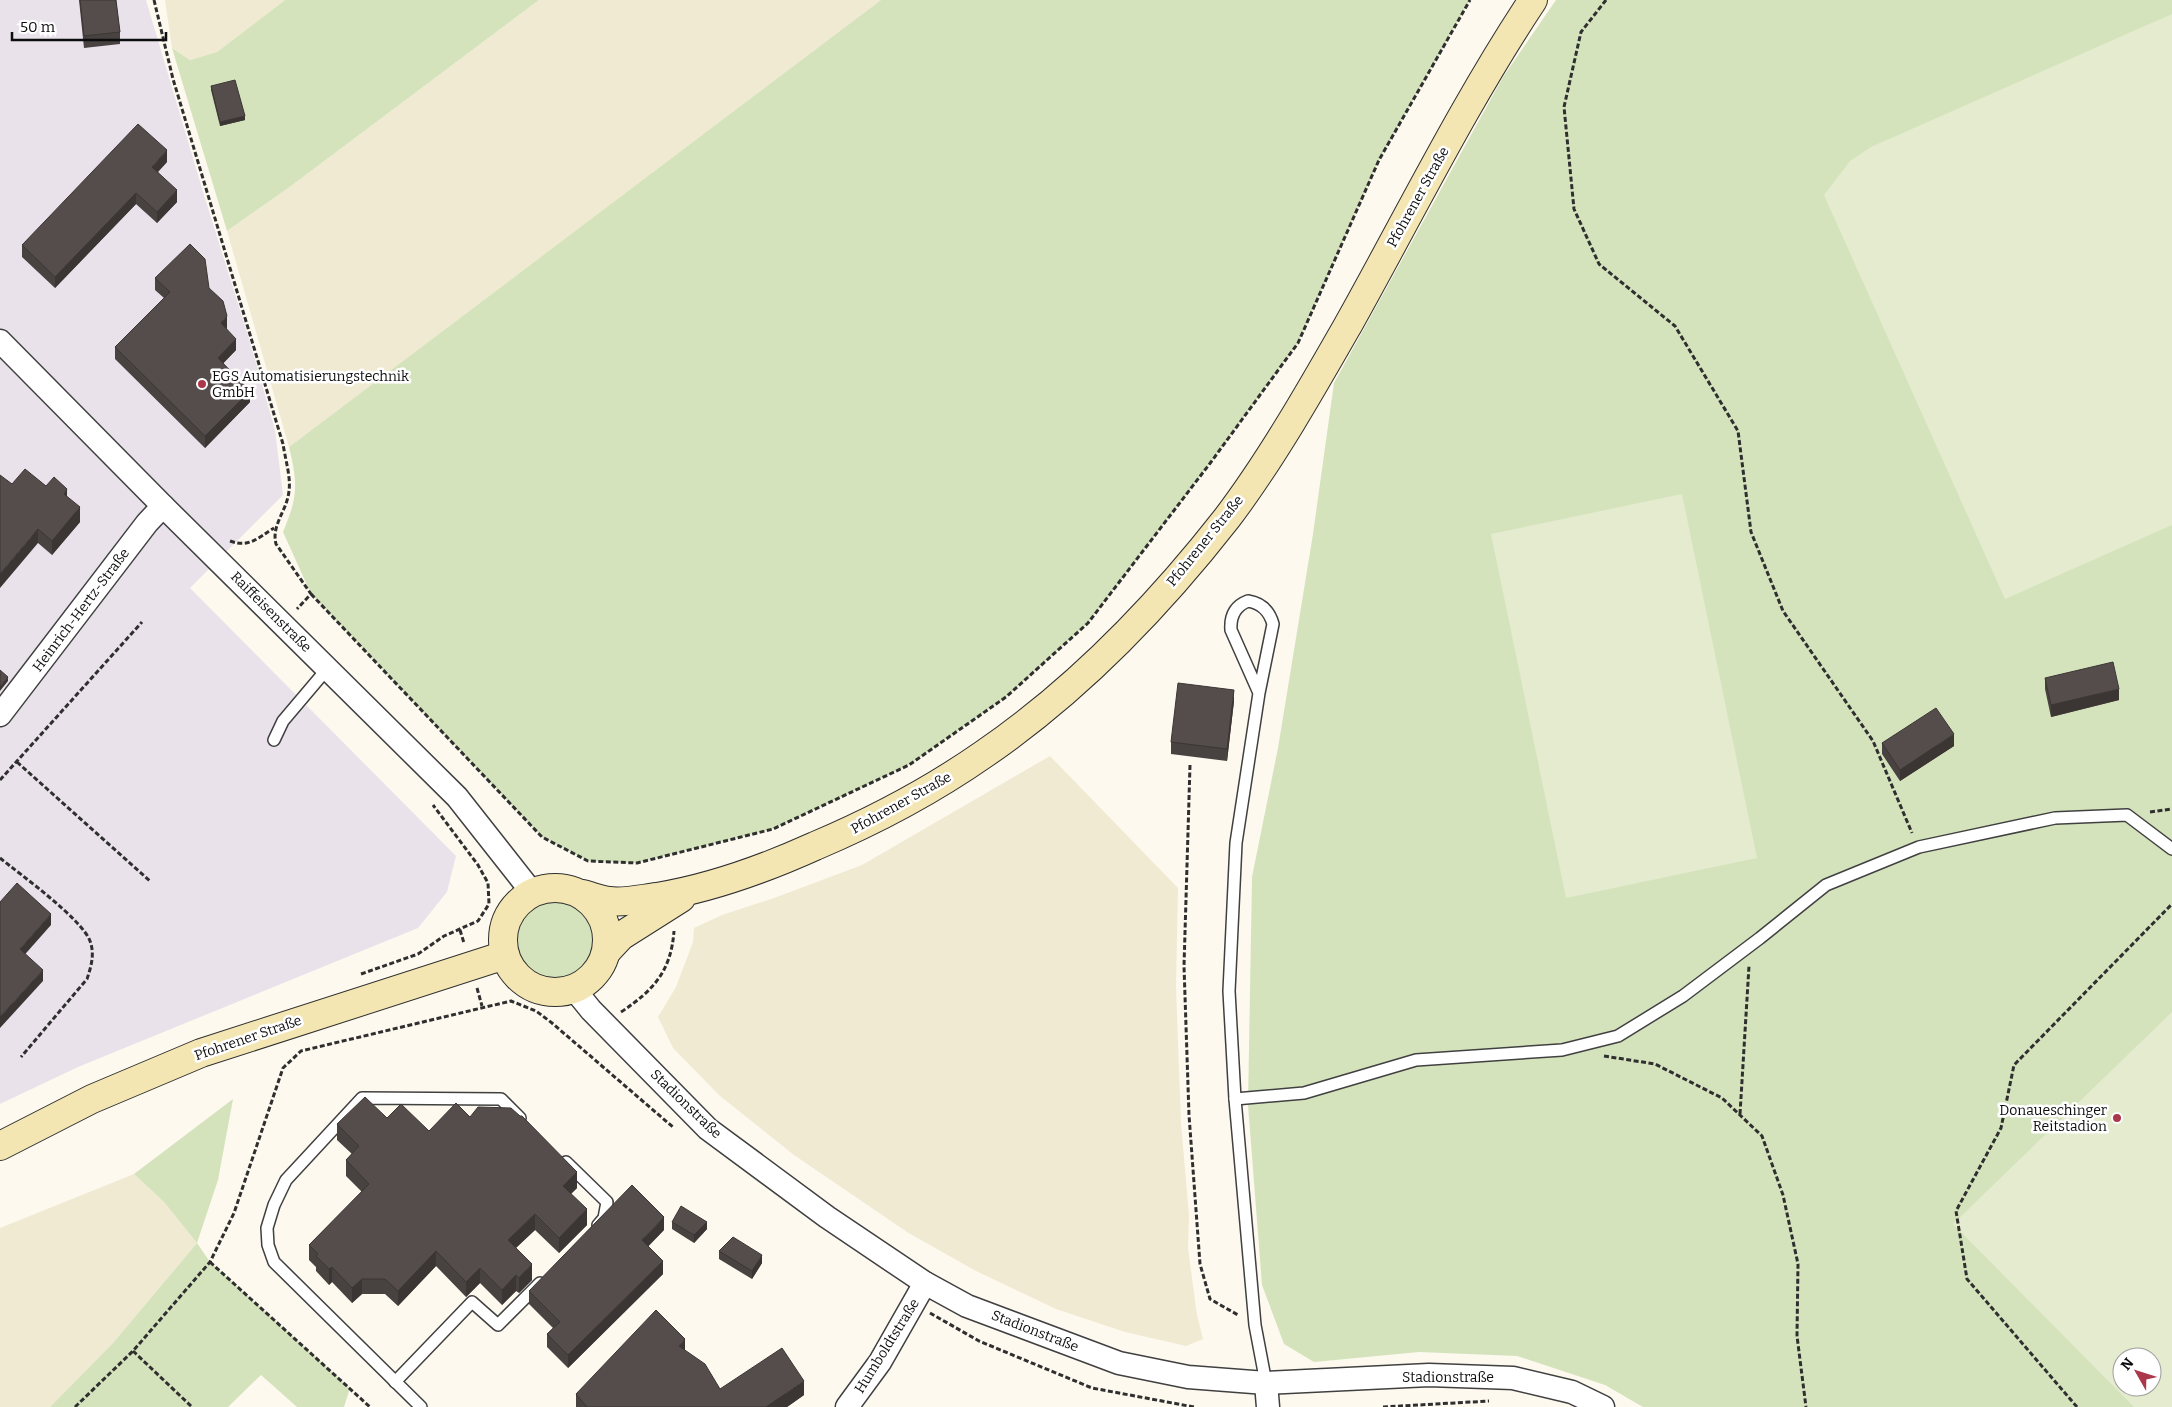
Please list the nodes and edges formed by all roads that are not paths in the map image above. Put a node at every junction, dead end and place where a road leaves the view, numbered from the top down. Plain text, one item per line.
1 (1534, 0) edge
2 (0, 341) edge
3 (162, 506) junction
4 (327, 669) junction
5 (1259, 693) junction
6 (0, 715) edge
7 (274, 740) dead end
8 (2172, 849) edge
9 (531, 892) junction
10 (582, 894) junction
11 (681, 898) junction
12 (607, 951) junction
13 (504, 955) junction
14 (574, 989) junction
15 (1235, 1099) junction
16 (529, 1126) edge
17 (0, 1146) edge
18 (558, 1154) edge
19 (590, 1232) edge
20 (549, 1274) edge
21 (925, 1284) junction
22 (395, 1382) junction
23 (1266, 1383) junction
24 (421, 1407) edge
25 (847, 1407) edge
26 (1268, 1407) edge
27 (1603, 1407) edge

1 - 11 main road, Pfohrener Straße
2 - 3 street, Raiffeisenstraße
3 - 4 street, Raiffeisenstraße
3 - 6 street, Heinrich-Hertz-Straße
4 - 7 lane
4 - 9 street, Raiffeisenstraße
5 - 5 lane
5 - 15 lane
8 - 15 lane
9 - 10 main road
9 - 13 main road
10 - 11 main road, Pfohrener Straße
10 - 12 main road
11 - 12 main road, Pfohrener Straße
12 - 14 main road
13 - 14 main road
13 - 17 main road, Pfohrener Straße
14 - 21 street, Stadionstraße
15 - 23 lane
16 - 22 lane
18 - 19 lane
20 - 22 lane
21 - 23 street, Stadionstraße
21 - 25 street, Humboldtstraße
22 - 24 lane
23 - 26 street
23 - 27 street, Stadionstraße

